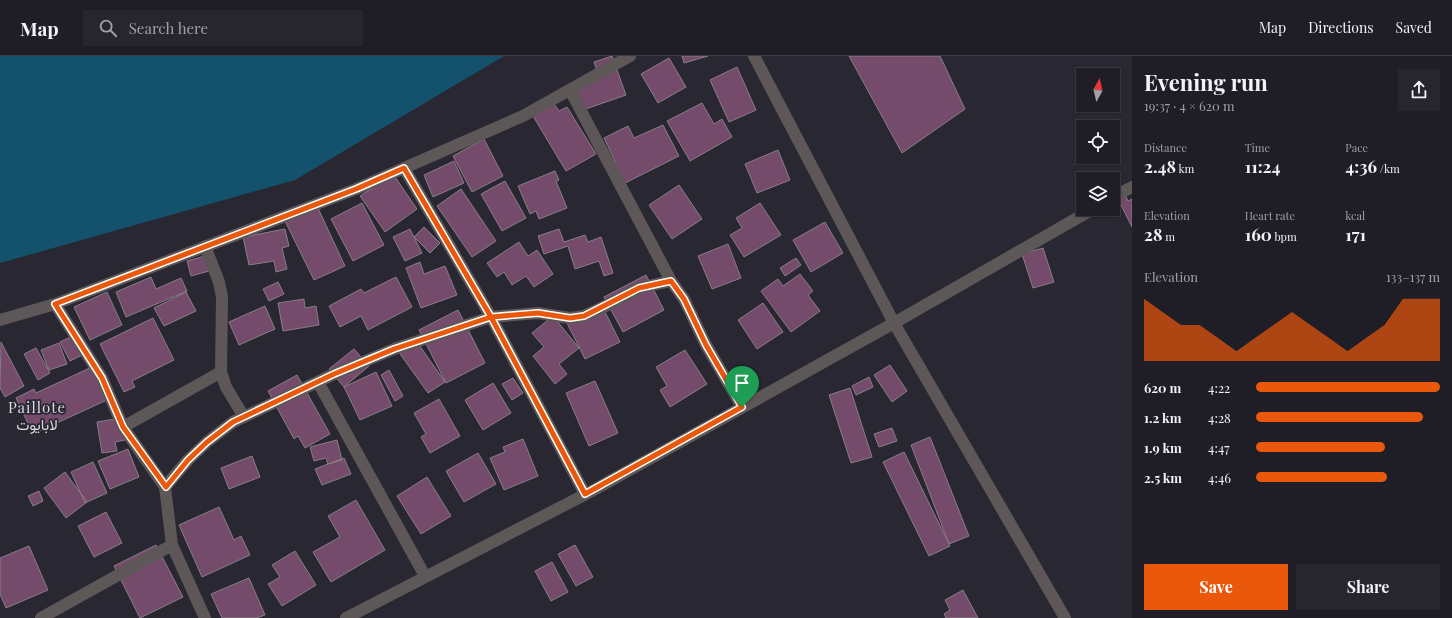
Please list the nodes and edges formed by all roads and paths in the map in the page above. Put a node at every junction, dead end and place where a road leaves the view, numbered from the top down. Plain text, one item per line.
1 (630, 56) edge
2 (754, 56) edge
3 (570, 90) junction
4 (404, 168) junction
5 (1132, 187) edge
6 (1120, 193) edge
7 (1080, 216) edge
8 (205, 246) junction
9 (671, 281) junction
10 (55, 304) junction
11 (491, 317) junction
12 (0, 320) edge
13 (894, 323) junction
14 (221, 372) junction
15 (318, 382) junction
16 (742, 407) junction
17 (244, 417) junction
18 (123, 427) junction
19 (166, 487) junction
20 (585, 494) junction
21 (172, 544) junction
22 (425, 576) junction
23 (41, 618) edge
24 (205, 618) edge
25 (346, 618) edge
26 (1064, 618) edge

1 - 3 street
2 - 13 street
3 - 4 street
3 - 9 street
4 - 8 street
4 - 11 street
5 - 6 street
7 - 13 street
8 - 10 street
8 - 14 street
9 - 11 street
9 - 16 street
10 - 12 street
10 - 18 street
11 - 15 street
11 - 20 street
13 - 16 street
13 - 26 street
14 - 17 street
14 - 18 street
15 - 17 street
15 - 22 street
16 - 20 street
17 - 19 street
18 - 19 street
19 - 21 street
20 - 22 street
21 - 23 street
21 - 24 street
22 - 25 street

